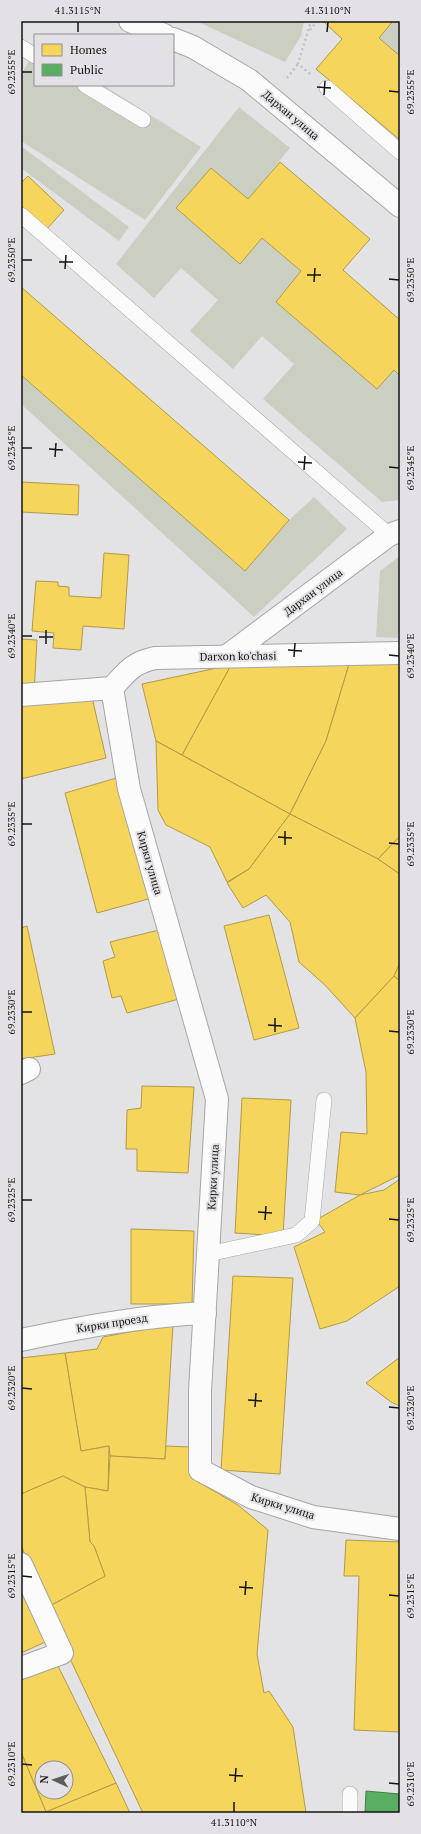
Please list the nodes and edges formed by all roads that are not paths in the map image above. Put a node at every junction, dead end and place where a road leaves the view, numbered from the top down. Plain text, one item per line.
1 (130, 21) edge
2 (162, 34) edge
3 (174, 39) edge
4 (21, 47) edge
5 (34, 55) edge
6 (87, 86) edge
7 (327, 88) road end
8 (143, 120) dead end
9 (400, 152) edge
10 (400, 206) edge
11 (21, 215) edge
12 (394, 533) edge
13 (400, 653) edge
14 (227, 656) junction
15 (112, 688) junction
16 (21, 695) edge
17 (324, 1100) dead end
18 (208, 1254) junction
19 (205, 1313) junction
20 (21, 1340) edge
21 (400, 1529) edge
22 (21, 1564) edge
23 (21, 1668) edge
24 (350, 1794) dead end
25 (350, 1813) edge

1 - 2 street
3 - 10 street, Дархан улица
4 - 5 lane
6 - 8 lane
7 - 9 lane
11 - 12 lane
12 - 14 street, Дархан улица
13 - 14 street, Darxon ko'chasi
14 - 15 street, Darxon ko'chasi
15 - 16 street
15 - 18 street, Кирки улица
17 - 18 lane
18 - 19 street, Кирки улица
19 - 20 street, Кирки проезд
19 - 21 street, Кирки улица
22 - 23 street
24 - 25 lane

